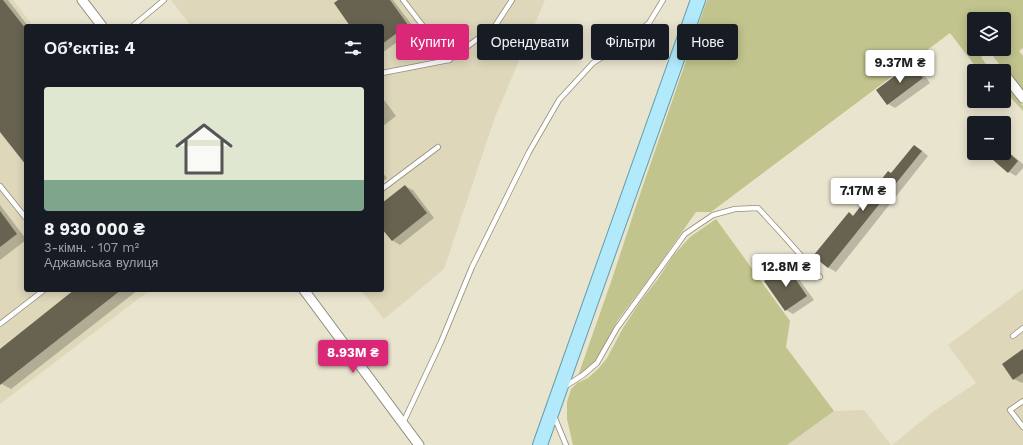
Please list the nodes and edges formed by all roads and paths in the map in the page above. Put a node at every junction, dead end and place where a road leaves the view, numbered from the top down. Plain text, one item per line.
1 (82, 0) edge
2 (164, 0) edge
3 (404, 0) edge
4 (512, 0) edge
5 (663, 0) edge
6 (698, 0) edge
7 (100, 24) edge
8 (135, 24) edge
9 (422, 24) edge
10 (469, 45) edge
11 (449, 60) edge
12 (384, 73) edge
13 (1011, 82) edge
14 (1023, 98) edge
15 (438, 147) dead end
16 (0, 186) edge
17 (384, 188) edge
18 (24, 217) edge
19 (820, 277) dead end
20 (41, 292) edge
21 (305, 292) edge
22 (0, 324) edge
23 (1023, 328) edge
24 (1013, 336) dead end
25 (560, 390) junction
26 (1023, 400) edge
27 (552, 411) junction
28 (403, 423) junction
29 (1023, 427) edge
30 (419, 445) edge
31 (540, 445) edge
32 (566, 445) edge

1 - 7 street
2 - 8 lane
3 - 9 lane
4 - 10 lane
5 - 28 lane
6 - 25 main road
11 - 12 lane
13 - 14 street
15 - 17 lane
16 - 18 lane
19 - 25 lane
20 - 22 lane
21 - 28 street
23 - 24 lane
25 - 27 main road
26 - 29 lane
27 - 31 main road
27 - 32 lane
28 - 30 street

